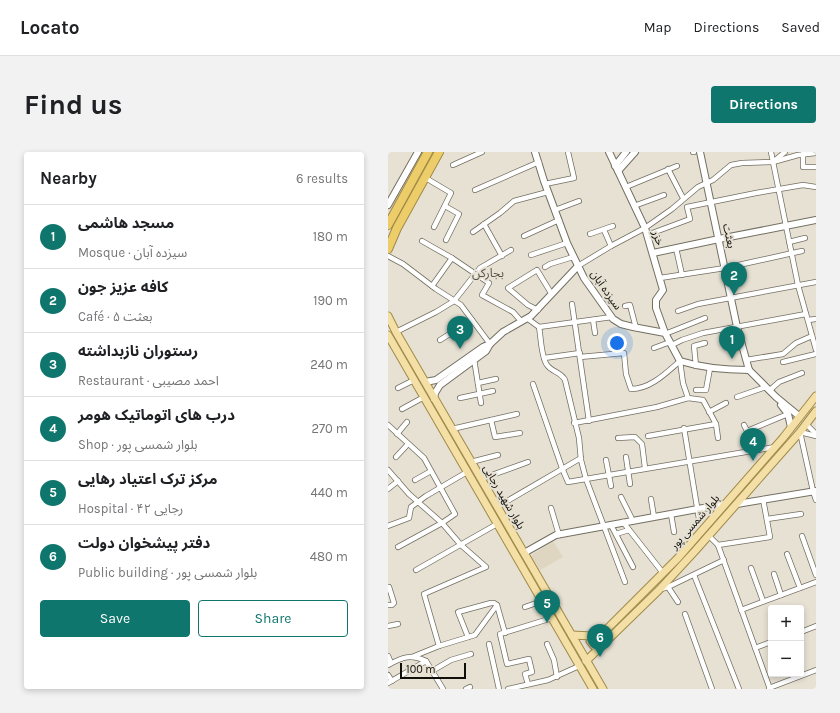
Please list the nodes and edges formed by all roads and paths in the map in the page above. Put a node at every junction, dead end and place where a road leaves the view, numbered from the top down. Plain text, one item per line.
1 (428, 152) edge
2 (439, 152) edge
3 (482, 152) edge
4 (535, 152) edge
5 (568, 152) edge
6 (609, 152) edge
7 (626, 152) edge
8 (635, 152) edge
9 (700, 152) edge
10 (771, 152) edge
11 (785, 152) edge
12 (816, 153) edge
13 (803, 154) junction
14 (419, 156) edge
15 (539, 162) junction
16 (773, 162) junction
17 (453, 165) dead end
18 (677, 166) dead end
19 (816, 167) edge
20 (617, 168) junction
21 (668, 169) junction
22 (424, 176) junction
23 (707, 182) junction
24 (545, 184) junction
25 (626, 187) junction
26 (816, 187) edge
27 (778, 189) junction
28 (475, 190) dead end
29 (548, 192) junction
30 (664, 195) dead end
31 (683, 198) junction
32 (580, 201) dead end
33 (712, 202) junction
34 (388, 204) edge
35 (445, 206) junction
36 (634, 206) junction
37 (555, 210) junction
38 (559, 220) junction
39 (816, 220) edge
40 (484, 224) junction
41 (388, 225) edge
42 (613, 226) dead end
43 (785, 226) junction
44 (434, 227) dead end
45 (644, 228) junction
46 (604, 230) junction
47 (473, 232) dead end
48 (590, 234) dead end
49 (647, 235) junction
50 (524, 236) dead end
51 (805, 238) dead end
52 (719, 239) junction
53 (446, 240) dead end
54 (422, 241) dead end
55 (789, 242) junction
56 (567, 243) junction
57 (611, 246) junction
58 (676, 248) junction
59 (388, 249) edge
60 (511, 250) dead end
61 (802, 251) dead end
62 (653, 253) junction
63 (792, 254) junction
64 (531, 255) dead end
65 (388, 256) edge
66 (502, 256) junction
67 (573, 257) junction
68 (452, 258) junction
69 (578, 266) junction
70 (544, 267) dead end
71 (725, 268) junction
72 (476, 274) junction
73 (682, 275) junction
74 (660, 278) junction
75 (816, 282) edge
76 (798, 285) junction
77 (432, 286) junction
78 (551, 293) junction
79 (731, 298) junction
80 (454, 301) junction
81 (572, 304) dead end
82 (625, 306) dead end
83 (538, 310) junction
84 (678, 311) dead end
85 (806, 314) junction
86 (388, 317) edge
87 (612, 317) junction
88 (528, 318) junction
89 (705, 318) dead end
90 (816, 319) edge
91 (472, 320) junction
92 (593, 320) junction
93 (808, 320) junction
94 (521, 322) junction
95 (574, 322) junction
96 (539, 327) junction
97 (737, 327) junction
98 (636, 328) junction
99 (396, 332) junction
100 (594, 333) dead end
101 (665, 334) junction
102 (388, 335) edge
103 (812, 336) junction
104 (440, 340) dead end
105 (705, 343) dead end
106 (490, 344) junction
107 (671, 344) junction
108 (654, 348) dead end
109 (816, 350) edge
110 (816, 354) edge
111 (580, 355) junction
112 (544, 358) junction
113 (474, 359) junction
114 (746, 360) junction
115 (680, 361) junction
116 (783, 362) dead end
117 (696, 366) junction
118 (710, 368) junction
119 (749, 370) junction
120 (802, 373) dead end
121 (496, 379) dead end
122 (414, 380) junction
123 (425, 382) junction
124 (439, 382) junction
125 (478, 383) junction
126 (533, 384) dead end
127 (398, 388) dead end
128 (768, 388) junction
129 (696, 390) dead end
130 (493, 391) dead end
131 (479, 394) junction
132 (816, 396) edge
133 (424, 397) junction
134 (737, 397) dead end
135 (776, 397) junction
136 (460, 398) dead end
137 (688, 398) junction
138 (434, 399) junction
139 (481, 403) dead end
140 (726, 403) dead end
141 (808, 405) junction
142 (402, 409) dead end
143 (816, 410) edge
144 (709, 412) junction
145 (517, 414) dead end
146 (788, 414) junction
147 (800, 416) junction
148 (491, 420) junction
149 (589, 421) junction
150 (407, 422) dead end
151 (574, 423) junction
152 (716, 424) junction
153 (806, 424) junction
154 (388, 425) edge
155 (744, 425) dead end
156 (791, 427) junction
157 (684, 428) junction
158 (452, 429) junction
159 (800, 432) junction
160 (520, 433) dead end
161 (397, 434) junction
162 (816, 435) edge
163 (648, 436) dead end
164 (618, 438) dead end
165 (718, 438) dead end
166 (408, 444) junction
167 (775, 447) junction
168 (498, 454) dead end
169 (396, 457) dead end
170 (626, 457) dead end
171 (581, 458) junction
172 (606, 460) dead end
173 (689, 461) junction
174 (471, 462) junction
175 (528, 462) dead end
176 (562, 468) junction
177 (646, 468) junction
178 (388, 470) edge
179 (430, 471) junction
180 (628, 471) junction
181 (467, 472) junction
182 (608, 475) junction
183 (586, 478) junction
184 (481, 479) junction
185 (415, 480) dead end
186 (398, 482) junction
187 (630, 484) dead end
188 (611, 486) dead end
189 (440, 488) junction
190 (388, 489) edge
191 (814, 491) edge
192 (621, 497) dead end
193 (651, 499) dead end
194 (763, 499) junction
195 (816, 500) edge
196 (418, 502) junction
197 (725, 504) junction
198 (737, 504) junction
199 (497, 507) junction
200 (551, 508) dead end
201 (697, 509) junction
202 (671, 514) junction
203 (801, 514) dead end
204 (654, 517) junction
205 (699, 519) dead end
206 (767, 519) junction
207 (633, 521) junction
208 (623, 522) junction
209 (442, 523) junction
210 (497, 524) junction
211 (611, 525) junction
212 (388, 526) edge
213 (603, 526) junction
214 (629, 530) junction
215 (674, 532) dead end
216 (616, 534) junction
217 (558, 535) junction
218 (710, 536) junction
219 (802, 536) dead end
220 (461, 545) junction
221 (718, 545) junction
222 (398, 547) dead end
223 (524, 553) junction
224 (787, 554) dead end
225 (724, 560) junction
226 (633, 567) dead end
227 (750, 568) dead end
228 (416, 570) dead end
229 (663, 573) junction
230 (774, 574) dead end
231 (694, 575) junction
232 (816, 576) edge
233 (625, 582) dead end
234 (816, 582) edge
235 (389, 587) dead end
236 (668, 587) junction
237 (800, 588) junction
238 (659, 590) junction
239 (781, 595) junction
240 (542, 601) junction
241 (763, 601) junction
242 (678, 602) dead end
243 (388, 605) edge
244 (497, 605) junction
245 (524, 607) dead end
246 (741, 610) junction
247 (685, 614) dead end
248 (552, 618) junction
249 (398, 624) dead end
250 (388, 626) edge
251 (816, 626) edge
252 (804, 631) edge
253 (503, 633) junction
254 (572, 635) junction
255 (592, 636) junction
256 (468, 637) junction
257 (768, 643) edge
258 (489, 644) dead end
259 (547, 644) dead end
260 (439, 646) junction
261 (602, 646) junction
262 (755, 648) junction
263 (471, 654) dead end
264 (388, 656) edge
265 (412, 657) junction
266 (426, 661) junction
267 (586, 661) junction
268 (390, 664) edge
269 (579, 666) junction
270 (816, 670) edge
271 (432, 671) junction
272 (388, 675) edge
273 (557, 677) junction
274 (389, 682) edge
275 (528, 684) junction
276 (770, 688) edge
277 (391, 689) edge
278 (443, 689) edge
279 (499, 689) edge
280 (508, 689) edge
281 (592, 689) edge
282 (603, 689) edge
283 (712, 689) edge
284 (739, 689) edge

1 - 14 highway
2 - 22 highway
3 - 17 street
4 - 15 street, سیزده آبان
5 - 24 street
6 - 20 street, خزر
7 - 20 street
8 - 20 street
9 - 23 street, بعثت
10 - 16 street
11 - 16 street
12 - 13 street
13 - 16 street
13 - 19 street
14 - 34 street
14 - 41 highway
15 - 24 street, سیزده آبان
15 - 28 street
16 - 23 street
16 - 27 street
18 - 21 street
20 - 25 street, خزر
21 - 25 street
21 - 31 street
22 - 35 street
22 - 59 highway
23 - 31 street
23 - 33 street, بعثت
24 - 29 street, سیزده آبان
25 - 36 street, خزر
26 - 27 street
27 - 33 street
27 - 43 street
29 - 37 street, سیزده آبان
29 - 40 street
30 - 36 street
31 - 45 street
32 - 37 street
33 - 49 street
33 - 52 street, بعثت
35 - 44 street
35 - 53 street
36 - 45 street, خزر
37 - 38 street, سیزده آبان
38 - 50 street
38 - 56 street, سیزده آبان
39 - 43 street
40 - 47 street
40 - 66 street
42 - 46 street
43 - 52 street
43 - 55 street
45 - 49 street, خزر
45 - 57 street
46 - 48 street
46 - 57 street
49 - 62 street, خزر
51 - 55 street
52 - 58 street
52 - 71 street, بعثت
54 - 68 street
55 - 63 street
56 - 64 street
56 - 67 street, سیزده آبان
57 - 69 street
58 - 62 street
58 - 73 street
60 - 66 street
61 - 63 street
62 - 74 street, خزر
63 - 71 street
63 - 76 street
65 - 77 street
66 - 72 street
67 - 69 street, سیزده آبان
67 - 70 street
68 - 72 street
68 - 77 street
69 - 78 street
69 - 87 street, سیزده آبان
71 - 73 street
71 - 79 street, بعثت
72 - 80 street
72 - 94 street
73 - 74 street
74 - 101 street, خزر
75 - 76 street
76 - 79 street
76 - 85 street
77 - 80 street
78 - 83 street
78 - 83 street
79 - 84 street
79 - 97 street, بعثت
80 - 91 street
80 - 99 street
81 - 95 street
82 - 98 street
83 - 88 street
85 - 93 street
85 - 97 street
86 - 99 main road, بلوار شهید رجایی
87 - 92 street
87 - 98 street, سیزده آبان
88 - 94 street
88 - 96 street
89 - 101 street
90 - 93 street
91 - 104 street
91 - 106 street
92 - 95 street
92 - 100 street
93 - 103 street
94 - 106 street
95 - 96 street
95 - 111 street
96 - 112 street
97 - 107 street
97 - 114 street, بعثت
98 - 101 street, سیزده آبان
99 - 123 main road, بلوار شهید رجایی
101 - 107 street
102 - 122 main road, بلوار شهید رجایی
103 - 109 street
103 - 114 street
105 - 117 street
106 - 113 street
106 - 124 street
107 - 108 street
107 - 115 street
110 - 116 street
111 - 112 street
111 - 115 street
111 - 149 street
112 - 151 street
113 - 124 street
113 - 125 street
114 - 119 street, بعثت
115 - 117 street
115 - 137 street
117 - 118 street
118 - 119 street
118 - 129 street
119 - 128 street
120 - 128 street
121 - 125 street
122 - 127 street
122 - 133 main road, بلوار شهید رجایی
123 - 124 street
123 - 138 main road, بلوار شهید رجایی
124 - 138 street
125 - 131 street
126 - 176 street
128 - 134 street
128 - 135 street
130 - 131 street
131 - 136 street
131 - 139 street
132 - 141 main road, بلوار شمسی پور
133 - 142 street
133 - 181 main road, بلوار شهید رجایی
135 - 146 street
135 - 147 street
137 - 144 street
137 - 149 street
138 - 158 main road, بلوار شهید رجایی
140 - 144 street
141 - 143 main road
141 - 147 main road, بلوار شمسی پور
143 - 153 main road, بلوار شمسی پور
144 - 152 street
145 - 148 street
146 - 155 street
146 - 156 street
147 - 153 main road
147 - 156 main road, بلوار شمسی پور
148 - 158 street
148 - 160 street
149 - 151 street
150 - 161 street
151 - 171 street
152 - 157 street
152 - 165 street
153 - 159 main road, بلوار شمسی پور
153 - 162 street
154 - 161 street
156 - 167 main road, بلوار شمسی پور
157 - 163 street
157 - 173 street
158 - 174 main road, بلوار شهید رجایی
159 - 162 street
159 - 191 street
159 - 198 main road, بلوار شمسی پور
161 - 166 street
164 - 177 street
166 - 169 street
166 - 179 street
167 - 173 street
167 - 197 main road, بلوار شمسی پور
168 - 174 street
170 - 180 street
171 - 176 street
171 - 183 street
172 - 182 street
173 - 177 street
173 - 201 street
174 - 184 main road, بلوار شهید رجایی
175 - 184 street
176 - 183 street
176 - 199 street
177 - 180 street
178 - 186 street
179 - 185 street
179 - 189 street
180 - 182 street
180 - 187 street
181 - 189 street
181 - 210 main road, بلوار شهید رجایی
182 - 183 street
182 - 188 street
183 - 213 street
184 - 199 main road, بلوار شهید رجایی
186 - 190 street
186 - 196 street
189 - 196 street
189 - 209 street
191 - 194 street
191 - 195 street
192 - 207 street
193 - 204 street
194 - 198 street
194 - 206 street
196 - 209 street
196 - 212 street
197 - 201 street
197 - 229 main road, بلوار شمسی پور
198 - 218 main road, بلوار شمسی پور
199 - 223 main road, بلوار شهید رجایی
200 - 217 street
201 - 202 street
201 - 205 street
202 - 204 street
202 - 215 street
203 - 206 street
204 - 207 street
206 - 221 street
207 - 208 street
208 - 211 street
208 - 214 street
209 - 220 street
209 - 222 street
210 - 220 street
210 - 240 main road, بلوار شهید رجایی
211 - 213 street
211 - 216 street
213 - 217 street
213 - 233 street
214 - 216 street
214 - 229 street
216 - 226 street
217 - 223 street
218 - 221 street
218 - 238 main road, بلوار شمسی پور
219 - 232 street
220 - 228 street
220 - 260 street
221 - 225 street
223 - 254 main road, بلوار شهید رجایی
224 - 237 street
225 - 231 street
225 - 246 street
227 - 241 street
229 - 255 main road, بلوار شمسی پور
230 - 239 street
231 - 236 street
231 - 284 street
234 - 237 street
235 - 243 street
236 - 238 street
236 - 242 street
237 - 239 street
238 - 261 main road, بلوار شمسی پور
239 - 241 street
240 - 245 street
240 - 248 main road, بلوار شهید رجایی
241 - 246 street
244 - 253 street
244 - 256 street
244 - 256 street
246 - 262 street
247 - 283 street
248 - 253 street
248 - 269 main road, بلوار شهید رجایی
249 - 250 street
251 - 252 street
253 - 275 street
254 - 255 main road
254 - 267 main road, بلوار شهید رجایی
255 - 261 main road
256 - 260 street
257 - 262 street
258 - 279 street
259 - 273 street
260 - 265 street
261 - 267 main road, بلوار شمسی پور
262 - 276 street
263 - 271 street
264 - 268 street
265 - 266 street
265 - 268 street
266 - 271 street
266 - 274 street
267 - 269 street
267 - 282 main road, بلوار شهید رجایی
269 - 273 street
269 - 281 main road, بلوار شهید رجایی
270 - 276 street
271 - 278 street
272 - 274 street
273 - 275 street
274 - 277 street
275 - 280 street

